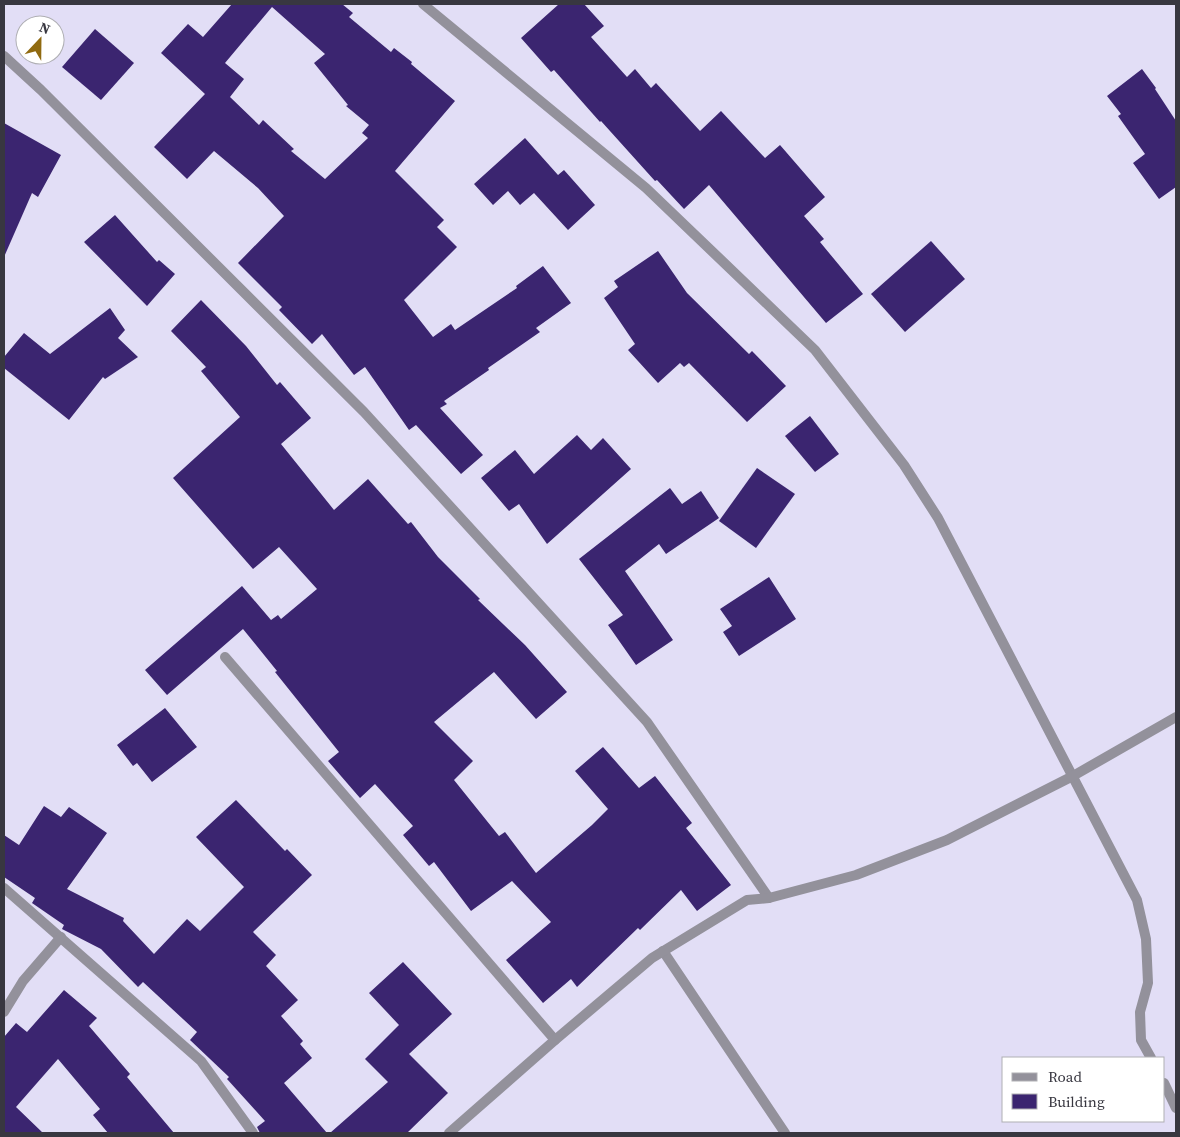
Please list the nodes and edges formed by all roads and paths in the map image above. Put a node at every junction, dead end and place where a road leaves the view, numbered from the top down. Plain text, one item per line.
1 (423, 4) edge
2 (4, 56) edge
3 (225, 658) dead end
4 (1176, 716) edge
5 (1073, 776) junction
6 (4, 888) edge
7 (769, 898) junction
8 (61, 937) junction
9 (663, 951) junction
10 (4, 1012) edge
11 (554, 1040) junction
12 (1150, 1057) edge
13 (1165, 1085) edge
14 (1176, 1108) edge
15 (253, 1133) edge
16 (449, 1133) edge
17 (786, 1133) edge

1 - 5 street
2 - 7 street
3 - 11 street
4 - 5 street
5 - 7 street
5 - 12 street
6 - 8 street
7 - 9 street
8 - 10 street
8 - 15 street
9 - 11 street
9 - 17 street
11 - 16 street
13 - 14 street

